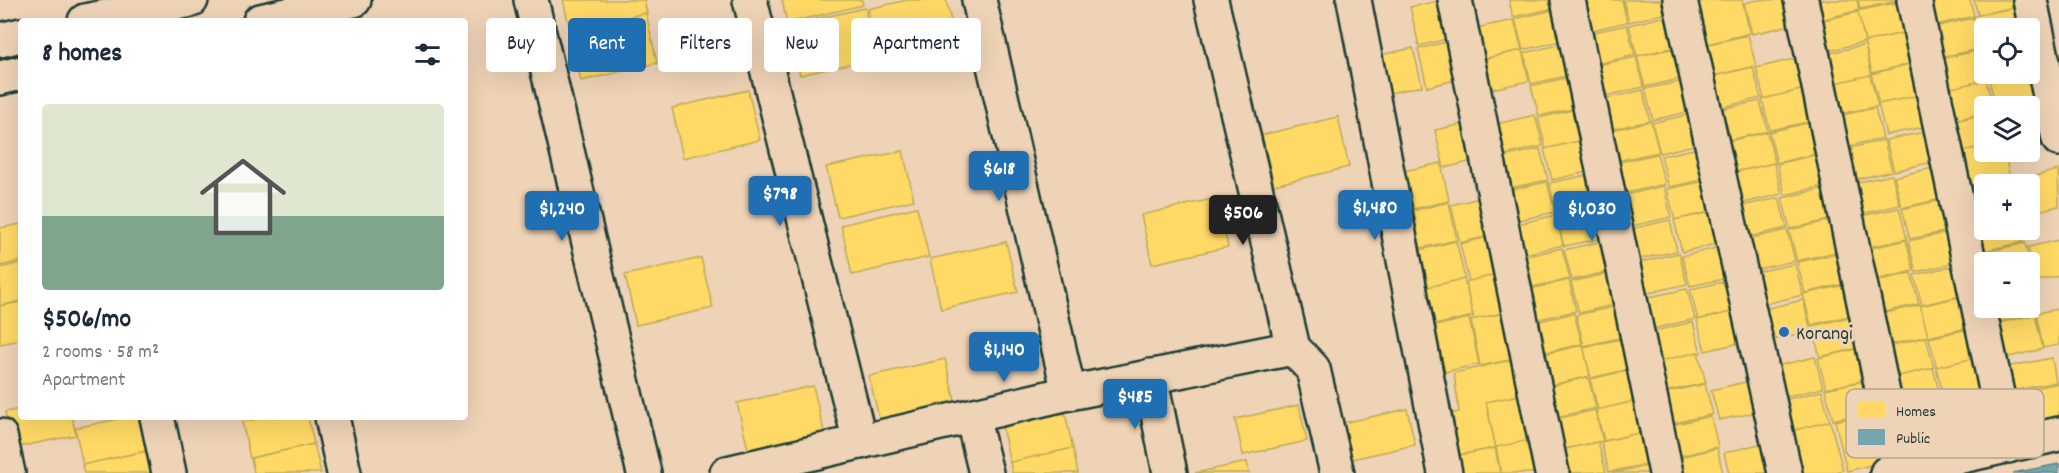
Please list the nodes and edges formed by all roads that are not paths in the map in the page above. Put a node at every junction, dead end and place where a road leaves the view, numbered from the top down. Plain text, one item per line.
1 (66, 0) edge
2 (192, 0) edge
3 (354, 0) edge
4 (531, 0) edge
5 (750, 0) edge
6 (979, 0) edge
7 (1211, 0) edge
8 (1354, 0) edge
9 (1455, 0) edge
10 (1568, 0) edge
11 (1680, 0) edge
12 (1801, 0) edge
13 (1914, 0) edge
14 (2030, 0) edge
15 (70, 18) edge
16 (100, 18) edge
17 (273, 18) edge
18 (18, 36) edge
19 (0, 40) edge
20 (18, 75) edge
21 (0, 78) edge
22 (2059, 139) edge
23 (1293, 348) junction
24 (1150, 376) junction
25 (1877, 389) edge
26 (1996, 389) edge
27 (1069, 393) junction
28 (972, 416) junction
29 (158, 420) edge
30 (333, 420) edge
31 (2059, 435) edge
32 (0, 436) edge
33 (2044, 438) edge
34 (860, 442) junction
35 (1955, 458) edge
36 (810, 464) edge
37 (1893, 472) edge
38 (8, 473) edge
39 (169, 473) edge
40 (344, 473) edge
41 (644, 473) edge
42 (727, 473) edge
43 (986, 473) edge
44 (1170, 473) edge
45 (1336, 473) edge
46 (1445, 473) edge
47 (1552, 473) edge
48 (1666, 473) edge
49 (1785, 473) edge

1 - 15 street
2 - 16 street
3 - 17 street
4 - 41 street
5 - 34 street
6 - 27 street
7 - 23 street
8 - 46 street
9 - 47 street
10 - 48 street
11 - 49 street
12 - 25 street
13 - 26 street
14 - 22 street
18 - 19 street
20 - 21 street
23 - 24 street
23 - 45 street
24 - 27 street
24 - 44 street
27 - 28 street
28 - 34 street
28 - 43 street
29 - 39 street
30 - 40 street
31 - 33 street
32 - 38 street
34 - 36 street
35 - 37 street
36 - 42 street

